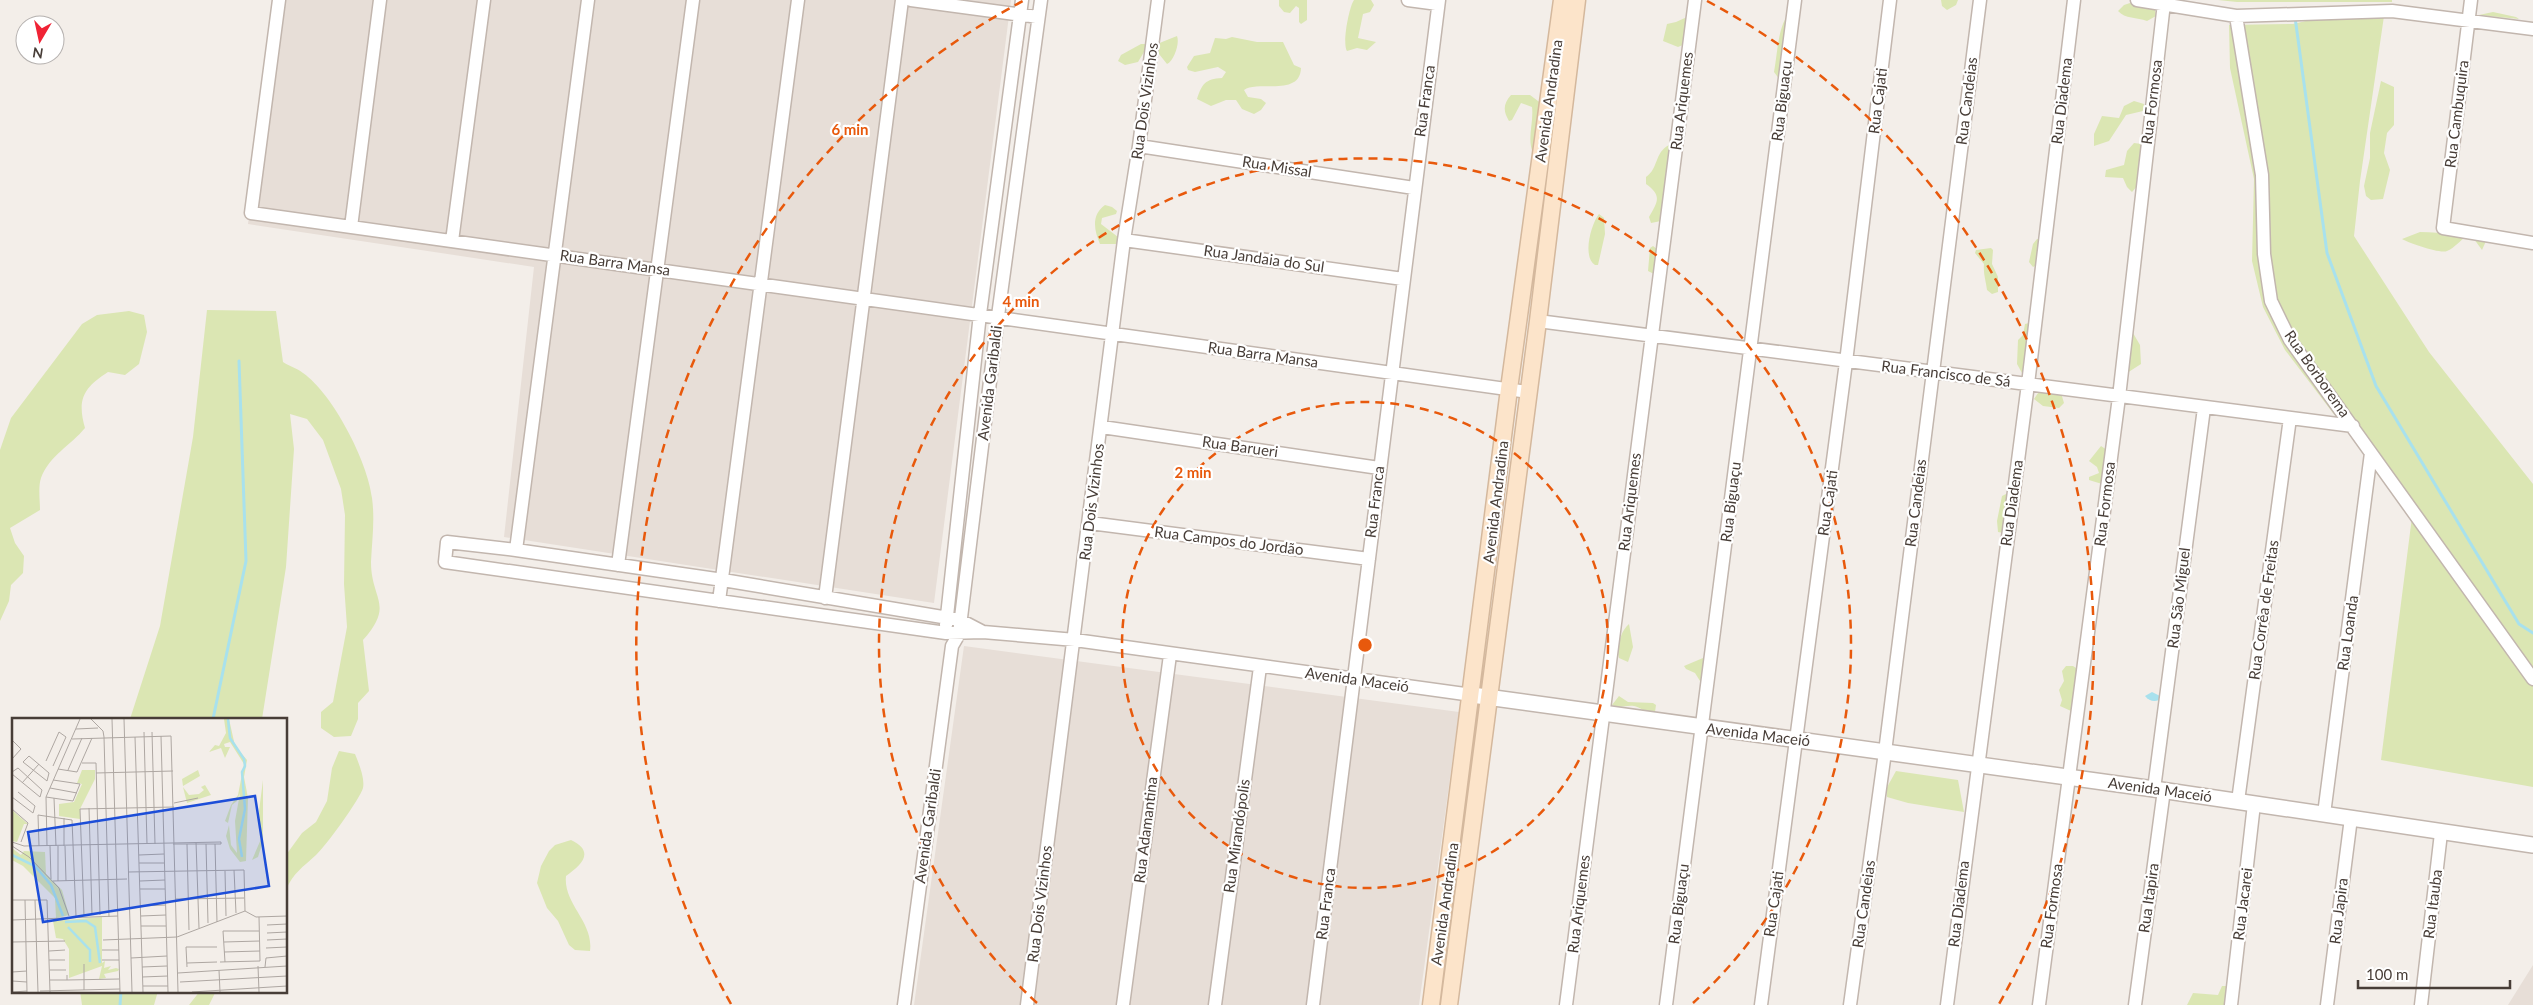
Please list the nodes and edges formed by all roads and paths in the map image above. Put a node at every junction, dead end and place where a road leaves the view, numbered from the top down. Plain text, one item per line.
1 (279, 0) edge
2 (380, 0) edge
3 (484, 0) edge
4 (588, 0) edge
5 (693, 0) edge
6 (798, 0) edge
7 (902, 0) edge
8 (911, 0) edge
9 (1022, 0) edge
10 (1041, 0) edge
11 (1158, 0) edge
12 (1408, 0) edge
13 (1562, 0) edge
14 (1577, 0) edge
15 (1695, 0) edge
16 (1795, 0) edge
17 (1890, 0) edge
18 (1980, 0) edge
19 (2074, 0) edge
20 (2136, 0) edge
21 (2471, 0) edge
22 (1438, 2) edge
23 (2164, 3) junction
24 (1020, 16) junction
25 (2236, 16) junction
26 (1038, 17) junction
27 (2468, 21) junction
28 (2533, 30) edge
29 (1561, 71) junction
30 (1139, 146) junction
31 (1414, 188) junction
32 (351, 227) junction
33 (1124, 240) junction
34 (452, 241) junction
35 (2533, 243) edge
36 (555, 255) junction
37 (659, 270) junction
38 (1403, 279) junction
39 (761, 284) junction
40 (863, 298) junction
41 (980, 314) junction
42 (998, 316) junction
43 (1538, 321) junction
44 (1114, 334) junction
45 (1652, 336) junction
46 (1750, 348) junction
47 (1846, 362) junction
48 (1392, 373) junction
49 (1933, 373) junction
50 (2028, 384) junction
51 (1510, 389) junction
52 (1528, 392) junction
53 (2118, 397) junction
54 (2204, 408) junction
55 (2290, 418) junction
56 (2353, 426) junction
57 (1102, 427) junction
58 (2371, 453) junction
59 (1379, 468) junction
60 (1090, 523) junction
61 (516, 550) junction
62 (1368, 559) junction
63 (618, 565) junction
64 (723, 580) junction
65 (825, 598) junction
66 (719, 601) junction
67 (947, 618) junction
68 (960, 620) junction
69 (983, 632) junction
70 (946, 633) junction
71 (959, 634) junction
72 (1075, 640) junction
73 (952, 646) junction
74 (1170, 654) junction
75 (1260, 667) junction
76 (2533, 679) edge
77 (1355, 680) junction
78 (1472, 695) junction
79 (1489, 698) junction
80 (1603, 715) junction
81 (1702, 728) junction
82 (1796, 740) junction
83 (1885, 752) junction
84 (1977, 765) junction
85 (2070, 777) junction
86 (2159, 789) junction
87 (2238, 801) junction
88 (2254, 804) junction
89 (2324, 814) junction
90 (2351, 818) junction
91 (2441, 833) junction
92 (2533, 845) edge
93 (904, 1005) edge
94 (1027, 1005) edge
95 (1124, 1005) edge
96 (1215, 1005) edge
97 (1312, 1005) edge
98 (1431, 1005) edge
99 (1449, 1005) edge
100 (1566, 1005) edge
101 (1666, 1005) edge
102 (1761, 1005) edge
103 (1850, 1005) edge
104 (1947, 1005) edge
105 (2039, 1005) edge
106 (2135, 1005) edge
107 (2231, 1005) edge
108 (2327, 1005) edge
109 (2420, 1005) edge

1 - 32 street, Rua Barra Mansa
2 - 32 street
3 - 34 street
4 - 36 street
5 - 37 street
6 - 39 street
7 - 40 street
8 - 24 street
9 - 24 street, Avenida Garibaldi
10 - 26 street, Avenida Garibaldi
11 - 30 street, Rua Dois Vizinhos
12 - 22 street
13 - 29 main road, Avenida Andradina
14 - 29 main road, Avenida Andradina
15 - 45 street, Rua Ariquemes
16 - 46 street, Rua Biguaçu
17 - 47 street, Rua Cajati
18 - 49 street, Rua Candeias
19 - 50 street, Rua Diadema
20 - 23 street
21 - 27 street, Rua Cambuquira
22 - 31 street, Rua Franca
23 - 25 street
23 - 53 street, Rua Formosa
24 - 26 street
24 - 41 street, Avenida Garibaldi
25 - 27 street
25 - 56 street, Rua Borborema
26 - 42 street, Avenida Garibaldi
27 - 28 street
27 - 35 street, Rua Cambuquira
29 - 43 main road, Avenida Andradina
29 - 51 main road, Avenida Andradina
30 - 31 street, Rua Missal
30 - 33 street, Rua Dois Vizinhos
31 - 38 street, Rua Franca
32 - 34 street, Rua Barra Mansa
33 - 38 street, Rua Jandaia do Sul
33 - 44 street, Rua Dois Vizinhos
34 - 36 street, Rua Barra Mansa
36 - 37 street, Rua Barra Mansa
36 - 61 street
37 - 39 street, Rua Barra Mansa
37 - 63 street
38 - 48 street, Rua Franca
39 - 40 street, Rua Barra Mansa
39 - 64 street
40 - 41 street, Rua Barra Mansa
40 - 65 street
41 - 42 street, Rua Barra Mansa
41 - 67 street, Avenida Garibaldi
42 - 44 street, Rua Barra Mansa
42 - 68 street, Avenida Garibaldi
43 - 45 street, Rua Francisco de Sá
43 - 52 main road, Avenida Andradina
44 - 48 street, Rua Barra Mansa
44 - 57 street, Rua Dois Vizinhos
45 - 46 street, Rua Francisco de Sá
45 - 80 street, Rua Ariquemes
46 - 47 street, Rua Francisco de Sá
46 - 81 street, Rua Biguaçu
47 - 49 street, Rua Francisco de Sá
47 - 82 street, Rua Cajati
48 - 51 street, Rua Barra Mansa
48 - 59 street, Rua Franca
49 - 50 street, Rua Francisco de Sá
49 - 83 street, Rua Candeias
50 - 53 street, Rua Francisco de Sá
50 - 84 street, Rua Diadema
51 - 52 street, Rua Barra Mansa
51 - 78 main road, Avenida Andradina
52 - 79 main road, Avenida Andradina
53 - 54 street, Rua Francisco de Sá
53 - 85 street, Rua Formosa
54 - 55 street, Rua Francisco de Sá
54 - 86 street, Rua São Miguel
55 - 56 street, Rua Francisco de Sá
55 - 87 street, Rua Corrêa de Freitas
56 - 58 street, Rua Borborema
57 - 59 street, Rua Barueri
57 - 60 street, Rua Dois Vizinhos
58 - 76 street, Rua Borborema
58 - 89 street, Rua Loanda
59 - 62 street, Rua Franca
60 - 62 street, Rua Campos do Jordão
60 - 72 street, Rua Dois Vizinhos
61 - 63 street, Avenida Maceió
61 - 66 street, Avenida Maceió
62 - 77 street, Rua Franca
63 - 64 street, Avenida Maceió
64 - 65 street, Avenida Maceió
64 - 66 street
65 - 67 street, Avenida Maceió
66 - 70 street, Avenida Maceió
67 - 68 street, Avenida Maceió
67 - 70 street, Avenida Garibaldi
68 - 69 street, Avenida Maceió
68 - 71 street, Avenida Garibaldi
69 - 71 street, Avenida Maceió
69 - 72 street, Avenida Maceió
70 - 71 street, Avenida Maceió
70 - 73 street, Avenida Garibaldi
71 - 73 street, Avenida Garibaldi
72 - 74 street, Avenida Maceió
72 - 94 street, Rua Dois Vizinhos
73 - 93 street, Avenida Garibaldi
74 - 75 street, Avenida Maceió
74 - 95 street, Rua Adamantina
75 - 77 street, Avenida Maceió
75 - 96 street, Rua Mirandópolis
77 - 78 street, Avenida Maceió
77 - 97 street, Rua Franca
78 - 79 street, Avenida Maceió
78 - 98 main road, Avenida Andradina
79 - 80 street, Avenida Maceió
79 - 99 main road, Avenida Andradina
80 - 81 street, Avenida Maceió
80 - 100 street, Rua Ariquemes
81 - 82 street, Avenida Maceió
81 - 101 street, Rua Biguaçu
82 - 83 street, Avenida Maceió
82 - 102 street, Rua Cajati
83 - 84 street, Avenida Maceió
83 - 103 street, Rua Candeias
84 - 85 street, Avenida Maceió
84 - 104 street, Rua Diadema
85 - 86 street, Avenida Maceió
85 - 105 street, Rua Formosa
86 - 87 street, Avenida Maceió
86 - 106 street, Rua Itapira
87 - 88 street, Avenida Maceió
88 - 89 street, Avenida Maceió
88 - 107 street, Rua Jacarei
89 - 90 street, Avenida Maceió
90 - 91 street, Avenida Maceió
90 - 108 street, Rua Japira
91 - 92 street, Avenida Maceió
91 - 109 street, Rua Itauba

